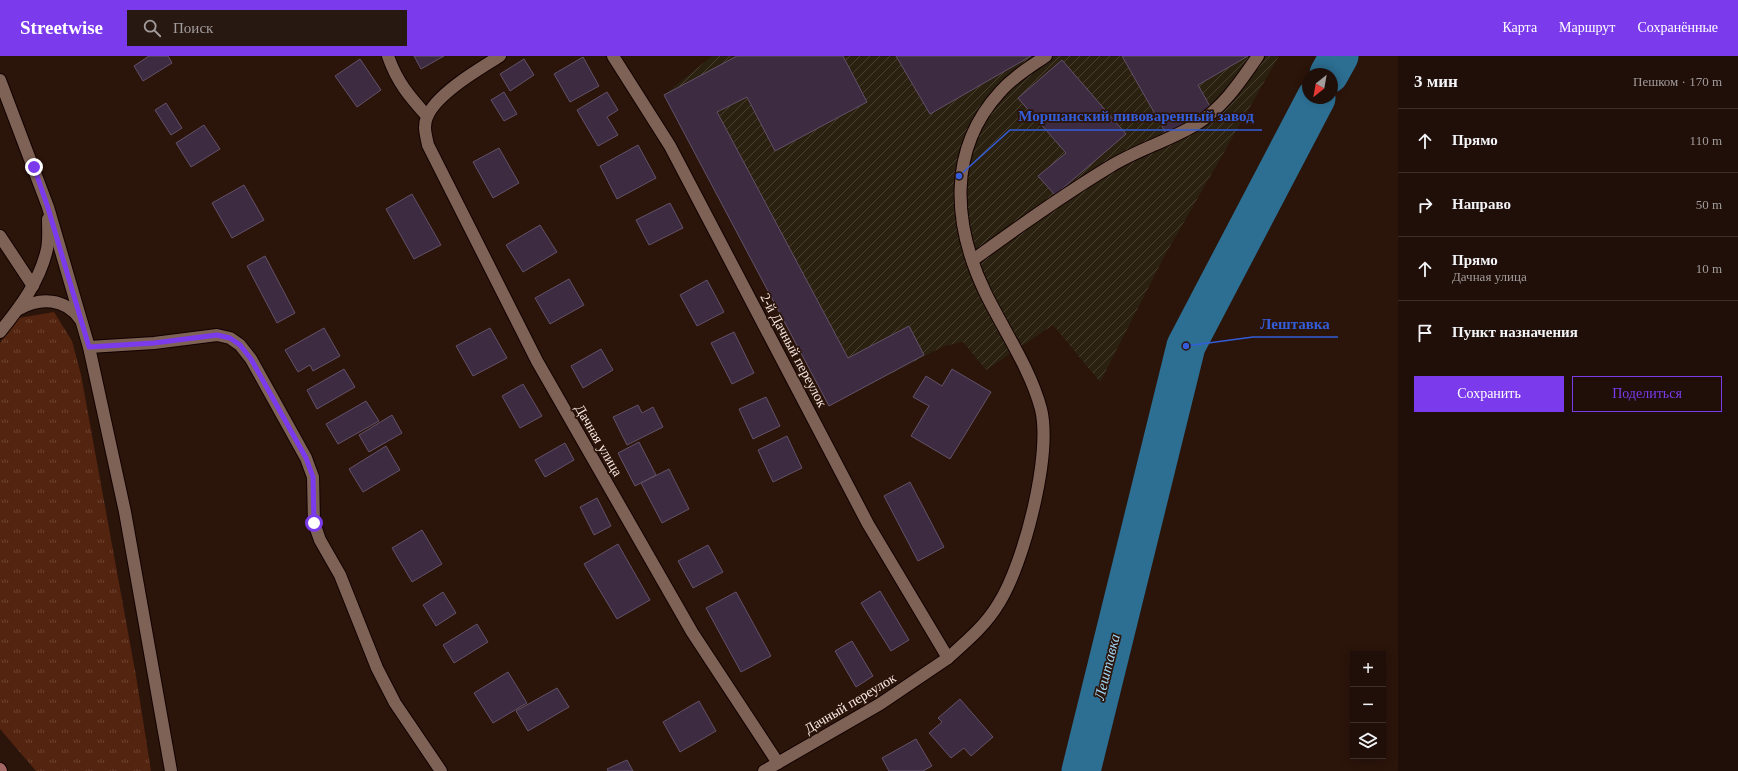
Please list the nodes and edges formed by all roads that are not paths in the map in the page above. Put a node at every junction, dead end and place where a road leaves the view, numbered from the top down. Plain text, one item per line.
1 (388, 56) edge
2 (500, 56) edge
3 (613, 56) edge
4 (1046, 56) edge
5 (1258, 56) edge
6 (0, 80) edge
7 (427, 116) junction
8 (48, 208) junction
9 (0, 236) edge
10 (973, 260) junction
11 (33, 286) junction
12 (16, 311) junction
13 (82, 322) junction
14 (0, 332) edge
15 (89, 347) junction
16 (948, 658) junction
17 (778, 763) junction
18 (171, 771) edge
19 (441, 771) edge
20 (764, 771) edge

1 - 7 street
2 - 7 street
3 - 16 street, 2-й Дачный переулок
4 - 10 street, Дачный переулок
5 - 10 street
6 - 8 street
7 - 17 street, Дачная улица
8 - 11 street
8 - 13 street
9 - 11 street
10 - 16 street, Дачный переулок
11 - 12 street
12 - 13 street
12 - 14 street
13 - 15 street
15 - 18 street
15 - 19 street
16 - 17 street, Дачный переулок
17 - 20 street, Дачный переулок

